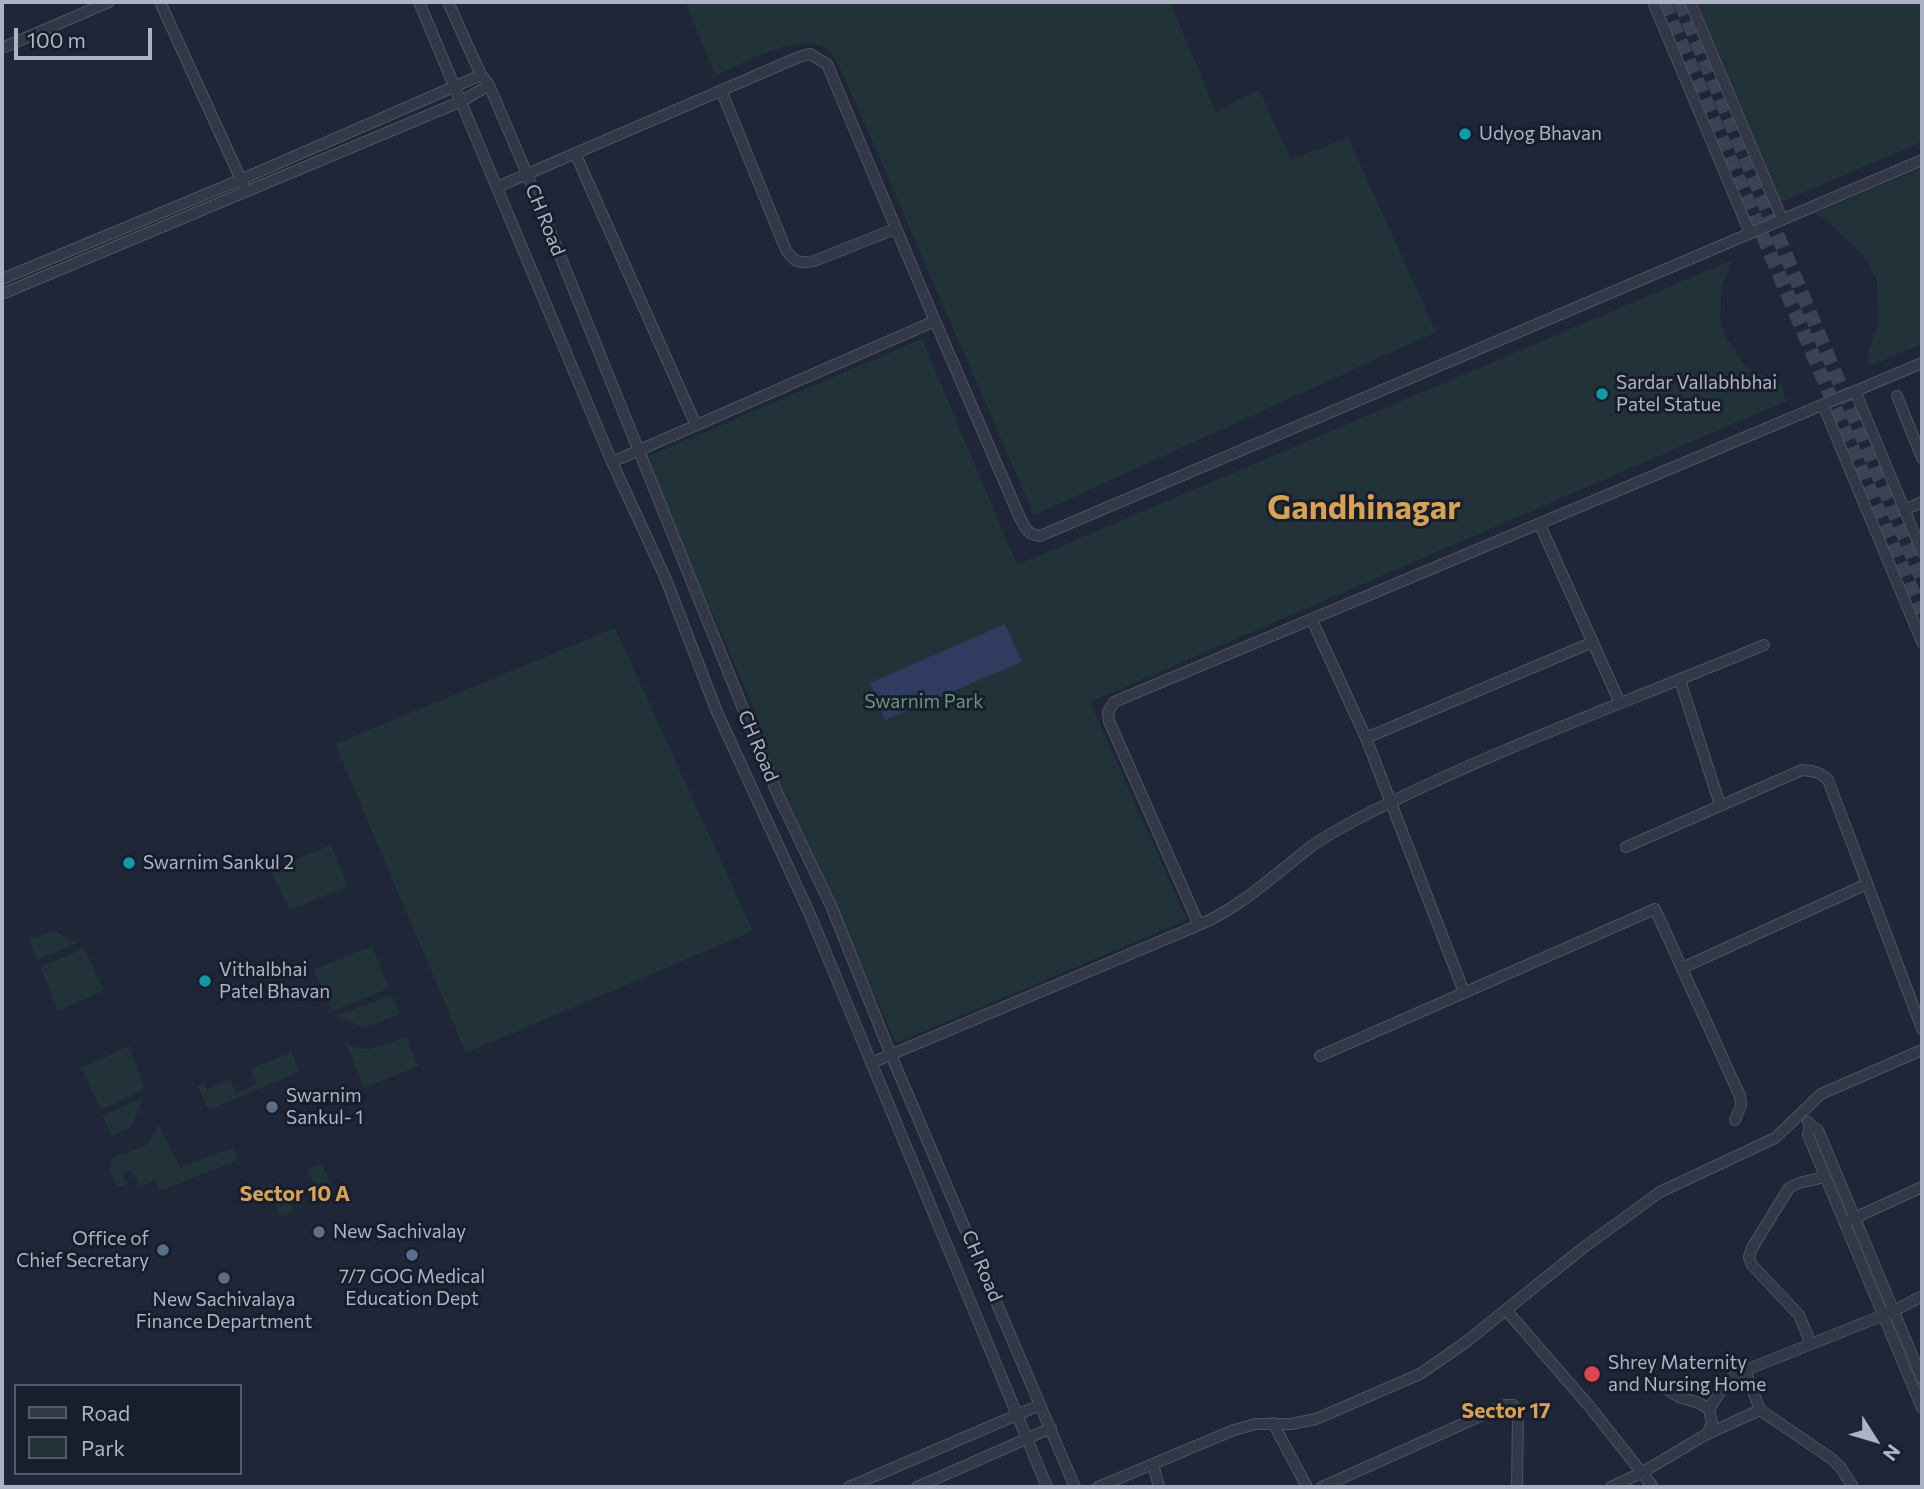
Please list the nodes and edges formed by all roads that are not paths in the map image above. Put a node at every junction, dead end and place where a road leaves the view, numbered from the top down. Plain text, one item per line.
1 (109, 2) edge
2 (160, 2) edge
3 (419, 2) edge
4 (448, 2) edge
5 (1653, 2) edge
6 (1690, 2) edge
7 (2, 48) edge
8 (481, 75) junction
9 (489, 85) junction
10 (456, 88) junction
11 (721, 90) junction
12 (462, 101) junction
13 (575, 153) junction
14 (1922, 160) edge
15 (527, 174) junction
16 (244, 184) junction
17 (497, 187) junction
18 (1782, 219) junction
19 (895, 229) junction
20 (1750, 233) junction
21 (2, 279) edge
22 (2, 294) edge
23 (935, 321) junction
24 (1922, 363) edge
25 (1855, 391) junction
26 (1897, 396) dead end
27 (1823, 405) junction
28 (696, 425) junction
29 (639, 450) junction
30 (1922, 458) edge
31 (612, 462) junction
32 (1922, 502) edge
33 (1904, 510) junction
34 (1540, 525) junction
35 (1922, 552) edge
36 (1312, 620) junction
37 (1593, 642) junction
38 (1922, 642) edge
39 (1764, 645) dead end
40 (1680, 680) junction
41 (1620, 703) junction
42 (1366, 738) junction
43 (1391, 803) junction
44 (1720, 805) junction
45 (1626, 847) dead end
46 (1867, 884) junction
47 (1199, 925) junction
48 (1682, 968) junction
49 (1464, 992) junction
50 (1922, 1029) edge
51 (1922, 1050) edge
52 (891, 1055) junction
53 (1320, 1056) dead end
54 (871, 1063) junction
55 (1803, 1112) junction
56 (1735, 1120) dead end
57 (1810, 1125) junction
58 (1825, 1177) junction
59 (1922, 1187) edge
60 (1849, 1220) junction
61 (1922, 1296) edge
62 (1506, 1310) junction
63 (1888, 1313) junction
64 (1811, 1344) junction
65 (1745, 1370) junction
66 (1651, 1379) dead end
67 (1922, 1379) edge
68 (1040, 1405) junction
69 (1922, 1408) edge
70 (1709, 1409) junction
71 (1760, 1410) junction
72 (1018, 1414) junction
73 (1273, 1423) junction
74 (1051, 1428) junction
75 (1707, 1434) junction
76 (1026, 1438) junction
77 (1153, 1464) junction
78 (1643, 1472) junction
79 (849, 1487) edge
80 (917, 1487) edge
81 (1047, 1487) edge
82 (1075, 1487) edge
83 (1098, 1487) edge
84 (1159, 1487) edge
85 (1307, 1487) edge
86 (1322, 1487) edge
87 (1517, 1487) edge
88 (1611, 1487) edge
89 (1653, 1487) edge
90 (1853, 1487) edge

1 - 7 street
2 - 16 street
3 - 10 street, CH Road
4 - 8 street, CH Road
5 - 20 street
6 - 18 street
8 - 9 street, CH Road
8 - 10 street
9 - 12 street
9 - 15 street, CH Road
10 - 12 street, CH Road
10 - 16 street
11 - 13 street
11 - 19 street
11 - 19 street
12 - 16 street
12 - 17 street, CH Road
13 - 15 street
13 - 28 street
14 - 18 street
15 - 17 street
15 - 29 street, CH Road
16 - 21 street
16 - 22 street
17 - 31 street, CH Road
18 - 20 street
19 - 23 street
20 - 23 street
23 - 28 street
24 - 25 street
25 - 27 street
25 - 33 street
26 - 30 street
27 - 34 street
27 - 38 street
28 - 29 street
29 - 31 street
29 - 52 street, CH Road
31 - 54 street, CH Road
32 - 33 street
33 - 35 street
34 - 36 street
34 - 37 street
36 - 42 street
36 - 47 street
37 - 41 street
37 - 42 street
39 - 40 street
40 - 41 street
40 - 44 street
41 - 43 street
42 - 43 street
43 - 47 street
43 - 49 street
44 - 45 street
44 - 46 street
46 - 48 street
46 - 50 street
47 - 52 street
48 - 49 street
48 - 56 street
49 - 53 street
51 - 55 street
52 - 54 street
52 - 68 street, CH Road
54 - 72 street, CH Road
55 - 57 street
55 - 62 street
57 - 58 street
57 - 60 street
58 - 60 street
58 - 64 street
59 - 60 street
60 - 63 street
61 - 63 street
62 - 73 street
62 - 78 street
63 - 64 street
63 - 67 street
63 - 69 street
64 - 65 street
65 - 70 street
65 - 71 street
66 - 70 street
68 - 72 street
68 - 74 street, CH Road
70 - 75 street
71 - 75 street
71 - 90 street
72 - 76 street, CH Road
72 - 79 street
73 - 77 street
73 - 85 street
74 - 76 street
74 - 82 street, CH Road
75 - 78 street
76 - 80 street
76 - 81 street, CH Road
77 - 83 street
77 - 84 street
78 - 88 street
78 - 89 street
86 - 87 street

